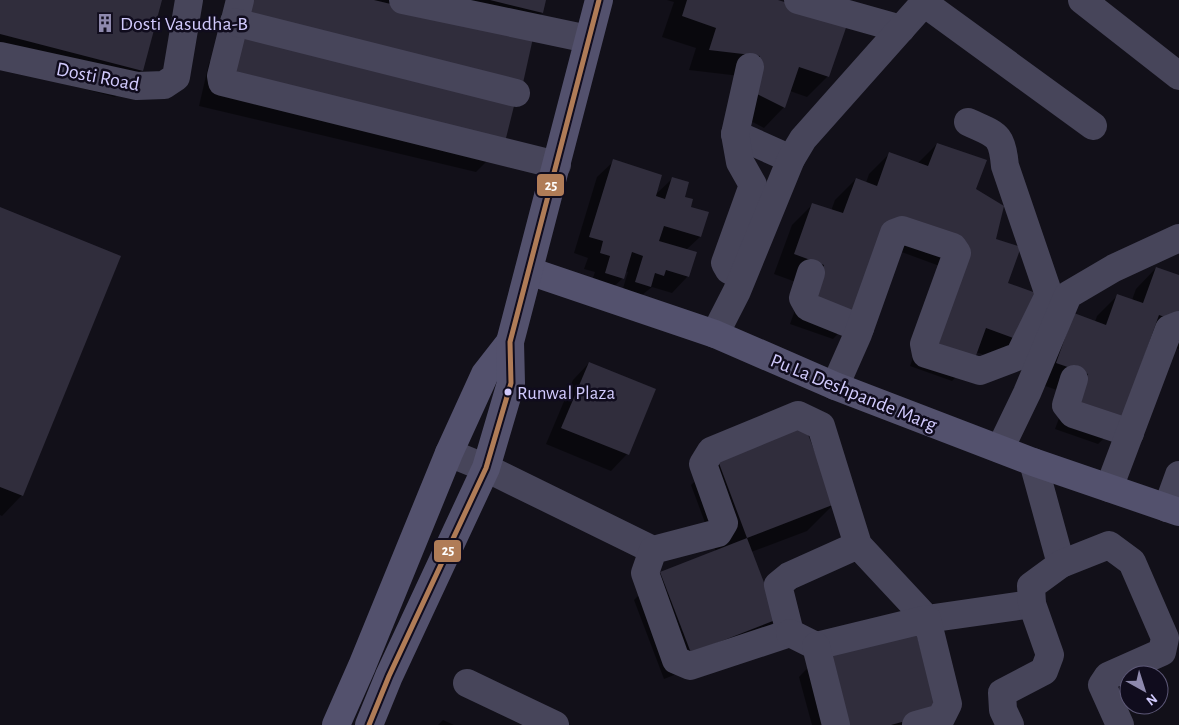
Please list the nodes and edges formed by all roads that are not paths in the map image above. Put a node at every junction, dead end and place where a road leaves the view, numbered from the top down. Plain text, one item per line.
1 (189, 0) edge
2 (403, 0) edge
3 (599, 0) edge
4 (798, 0) edge
5 (1082, 0) edge
6 (924, 2) edge
7 (237, 11) edge
8 (901, 30) junction
9 (588, 39) junction
10 (0, 56) edge
11 (750, 67) dead end
12 (1179, 76) edge
13 (516, 93) dead end
14 (968, 122) dead end
15 (1093, 126) dead end
16 (735, 134) junction
17 (791, 159) junction
18 (557, 165) junction
19 (1179, 238) edge
20 (528, 271) junction
21 (811, 273) dead end
22 (742, 277) junction
23 (1179, 326) edge
24 (860, 328) junction
25 (715, 334) junction
26 (510, 342) junction
27 (1074, 379) dead end
28 (837, 387) junction
29 (822, 426) junction
30 (1130, 433) junction
31 (1000, 449) junction
32 (449, 453) junction
33 (1033, 462) junction
34 (486, 468) junction
35 (1179, 474) edge
36 (1109, 488) junction
37 (1173, 510) edge
38 (858, 545) junction
39 (653, 550) junction
40 (1061, 564) junction
41 (1032, 604) junction
42 (927, 619) junction
43 (790, 633) junction
44 (816, 646) junction
45 (362, 666) junction
46 (389, 676) junction
47 (466, 683) dead end
48 (336, 725) edge
49 (369, 725) edge
50 (555, 725) edge
51 (836, 725) edge
52 (916, 725) edge
53 (1010, 725) edge
54 (1120, 725) edge

1 - 10 street, Dosti Road
2 - 9 street
3 - 9 street
4 - 8 street
5 - 12 street
6 - 8 street
6 - 15 street
7 - 13 street
7 - 18 street
8 - 17 street
9 - 18 street
11 - 16 street
14 - 24 street
16 - 17 street
16 - 22 street
17 - 22 street
18 - 20 street
19 - 31 street
20 - 25 street, Pu La Deshpande Marg
20 - 26 street
21 - 24 street
22 - 25 street
23 - 30 street
24 - 28 street
25 - 28 street, Pu La Deshpande Marg
26 - 32 street
26 - 34 street
27 - 30 street
28 - 29 street
28 - 31 street, Pu La Deshpande Marg
29 - 38 street
29 - 39 street
30 - 36 street
31 - 33 street, Pu La Deshpande Marg
32 - 34 street
32 - 45 street
33 - 36 street, Pu La Deshpande Marg
33 - 40 street
34 - 39 street
34 - 46 street
35 - 37 street
36 - 37 street, Pu La Deshpande Marg
38 - 42 street
38 - 43 street
39 - 43 street
40 - 41 street
40 - 54 street
41 - 42 street
41 - 53 street
42 - 44 street
42 - 52 street
43 - 44 street
44 - 51 street
45 - 46 street
45 - 48 street
46 - 49 street
47 - 50 street

